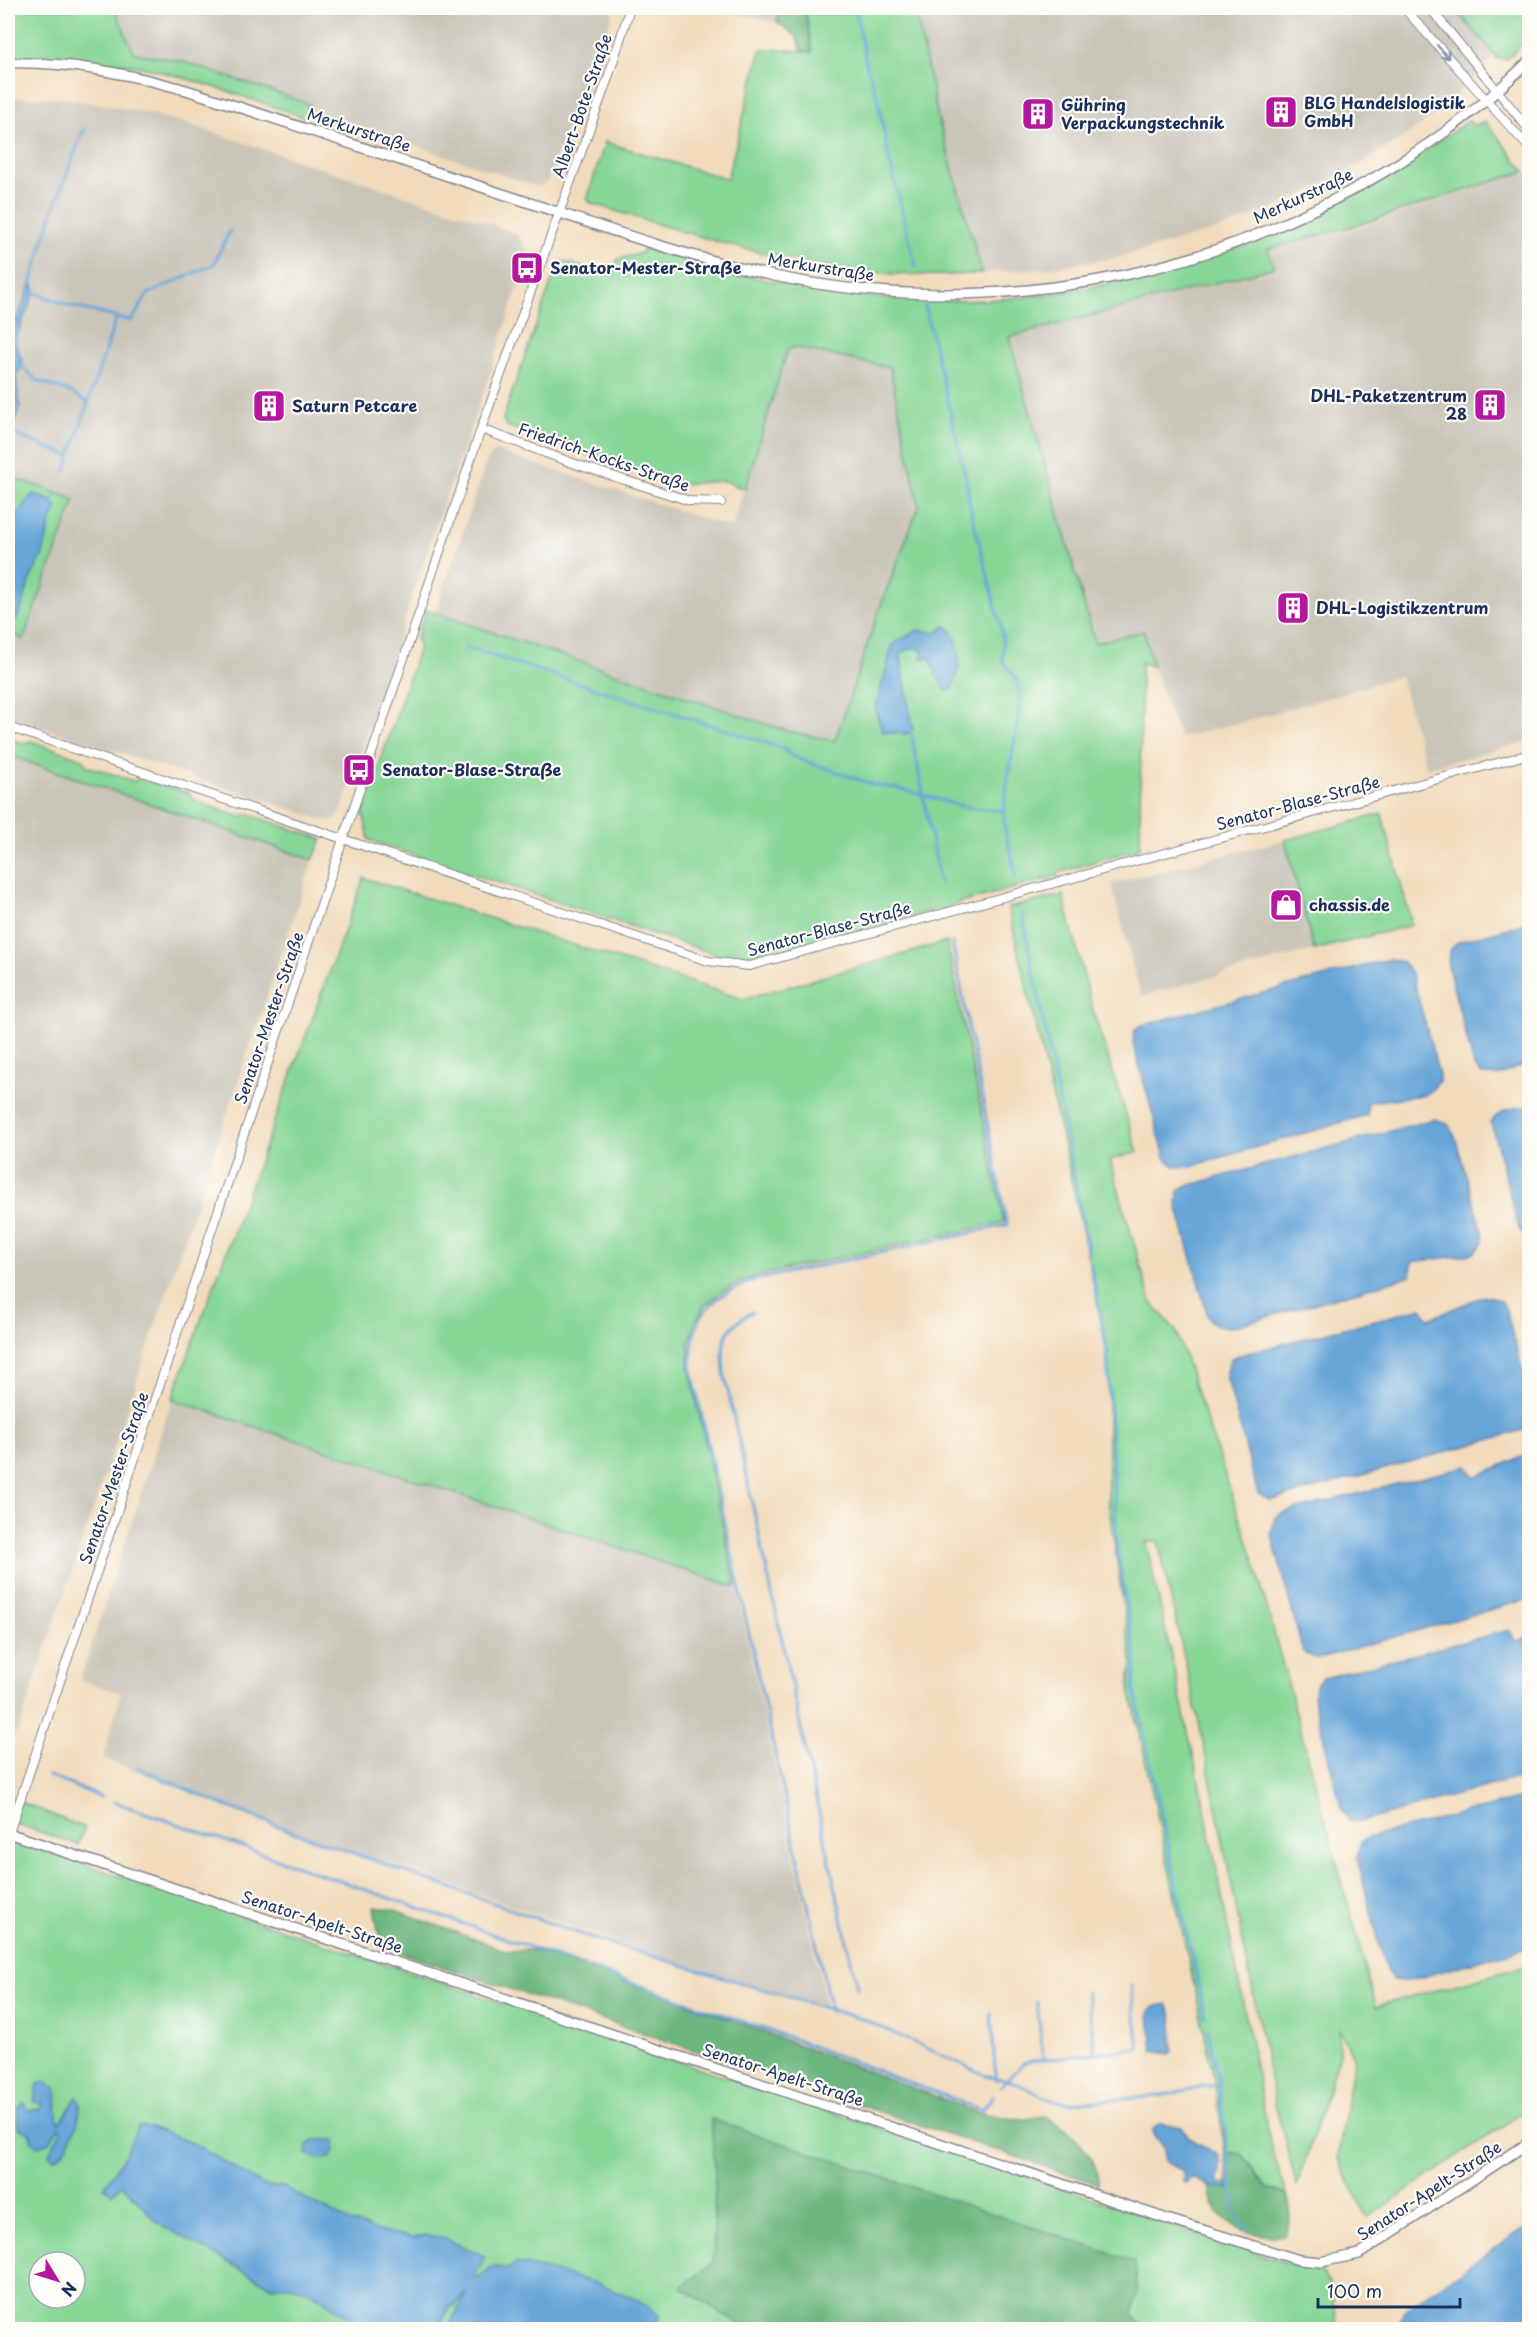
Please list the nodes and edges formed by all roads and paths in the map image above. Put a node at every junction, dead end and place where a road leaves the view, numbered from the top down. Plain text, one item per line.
1 (630, 8) edge
2 (1404, 8) edge
3 (1430, 8) edge
4 (1530, 60) edge
5 (8, 63) edge
6 (1498, 90) junction
7 (1485, 101) junction
8 (1530, 131) edge
9 (1530, 149) edge
10 (559, 212) junction
11 (481, 429) junction
12 (721, 501) dead end
13 (8, 727) edge
14 (1530, 754) edge
15 (344, 839) junction
16 (8, 1833) edge
17 (1530, 2142) edge

1 - 10 street, Albert-Bote-Straße
2 -> 7 street
3 - 6 street
4 - 6 street, Merkurstraße
5 - 10 street, Merkurstraße
6 - 7 street, Merkurstraße
6 - 8 street
7 - 9 street
7 - 10 street, Merkurstraße
10 - 11 street, Senator-Mester-Straße
11 - 12 street, Friedrich-Kocks-Straße
11 - 15 street, Senator-Mester-Straße
13 - 15 street, Senator-Blase-Straße
14 - 15 street, Senator-Blase-Straße
15 - 16 street, Senator-Mester-Straße
16 - 17 street, Senator-Apelt-Straße

